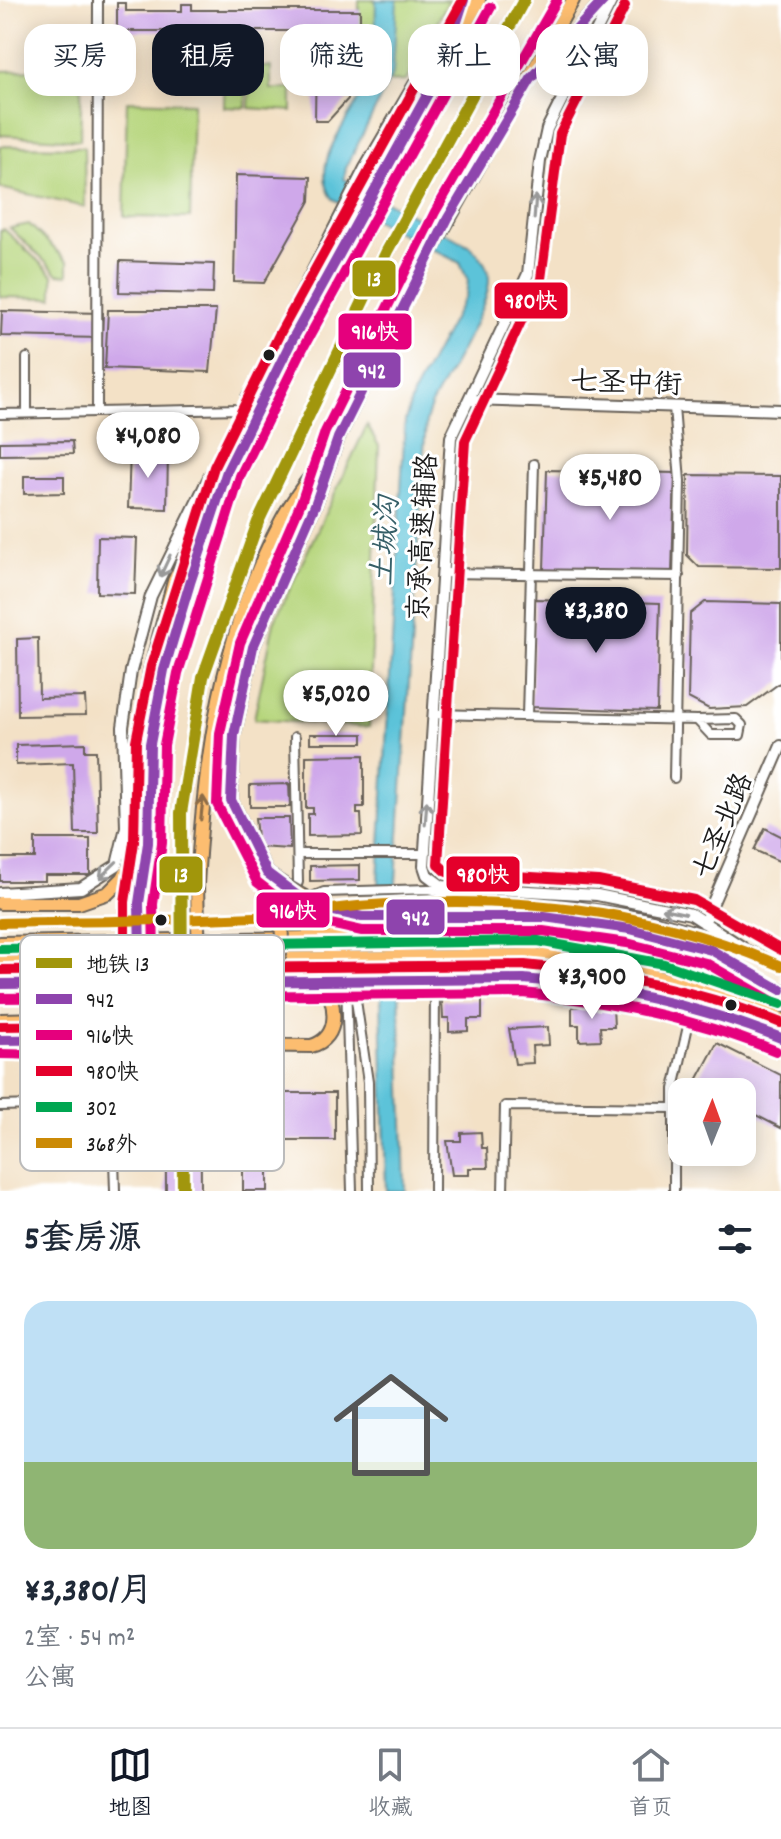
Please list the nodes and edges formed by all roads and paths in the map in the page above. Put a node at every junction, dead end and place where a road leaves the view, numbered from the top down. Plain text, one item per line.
1 (98, 0) edge
2 (464, 0) edge
3 (479, 0) edge
4 (573, 0) edge
5 (604, 0) edge
6 (612, 0) edge
7 (456, 24) edge
8 (466, 24) edge
9 (531, 79) junction
10 (427, 96) edge
11 (291, 342) junction
12 (27, 358) dead end
13 (248, 397) junction
14 (469, 400) junction
15 (674, 407) junction
16 (242, 409) junction
17 (781, 410) edge
18 (97, 412) junction
19 (27, 413) junction
20 (0, 414) edge
21 (338, 438) junction
22 (534, 464) dead end
23 (227, 471) junction
24 (444, 573) junction
25 (531, 574) junction
26 (679, 576) junction
27 (434, 714) junction
28 (527, 716) junction
29 (674, 719) junction
30 (697, 720) junction
31 (295, 737) dead end
32 (781, 746) edge
33 (674, 778) dead end
34 (298, 854) junction
35 (423, 854) junction
36 (267, 873) junction
37 (0, 893) edge
38 (493, 901) junction
39 (0, 903) edge
40 (288, 909) junction
41 (255, 917) junction
42 (0, 923) edge
43 (704, 923) junction
44 (140, 935) edge
45 (198, 935) edge
46 (283, 935) edge
47 (284, 938) edge
48 (0, 943) edge
49 (20, 943) edge
50 (742, 947) junction
51 (284, 958) edge
52 (439, 958) junction
53 (0, 963) edge
54 (20, 963) edge
55 (781, 966) edge
56 (486, 977) junction
57 (429, 979) junction
58 (284, 980) edge
59 (322, 980) junction
60 (355, 980) junction
61 (763, 981) junction
62 (0, 984) edge
63 (20, 984) edge
64 (781, 990) edge
65 (692, 1008) junction
66 (781, 1019) edge
67 (0, 1020) edge
68 (20, 1020) edge
69 (781, 1038) edge
70 (0, 1040) edge
71 (20, 1040) edge
72 (284, 1046) edge
73 (678, 1078) edge
74 (20, 1105) edge
75 (0, 1106) edge
76 (668, 1108) edge
77 (673, 1166) edge
78 (114, 1171) edge
79 (115, 1191) edge
80 (352, 1191) edge
81 (369, 1191) edge
82 (434, 1191) edge
83 (503, 1191) edge
84 (674, 1191) edge

1 - 18 street
2 - 7 highway
2 - 13 street
3 - 8 highway
4 - 9 highway
5 - 9 highway
14 -> 6 street, 京承高速辅路
9 - 21 highway
10 - 11 highway
11 - 13 highway
11 - 23 highway
12 - 19 street
13 - 16 street
14 - 15 street, 七圣中街
14 - 24 street, 京承高速辅路
15 - 17 street, 七圣中街
15 - 26 street
16 - 18 street
16 -> 37 street
18 - 19 street
19 - 20 street
21 - 36 highway
45 -> 21 highway, bridge
22 - 25 street
23 - 39 highway
23 - 44 highway, bridge
24 - 25 street
24 - 27 street, 京承高速辅路
25 - 26 street
25 - 28 street
26 - 29 street
27 - 28 street
35 -> 27 street, 京承高速辅路
28 - 29 street
29 - 30 street
29 - 33 street
30 - 30 street
31 - 34 street
32 - 43 street, 七圣北路
34 - 35 street
34 - 40 street
43 -> 35 street
36 - 46 highway, bridge
36 - 61 highway, bridge
38 - 40 street
38 - 41 street
38 - 50 street
40 - 41 street
41 - 42 street
43 - 50 street
47 - 61 highway
48 - 49 highway
50 - 55 street
51 - 52 highway
52 - 56 highway
52 - 66 highway
53 - 54 highway
56 - 57 street
56 - 65 street
57 - 60 street
57 - 82 street
58 - 59 street
59 - 60 street
59 -> 72 highway, bridge
60 - 80 street
60 - 81 street
61 - 64 highway
62 - 63 street
65 - 69 street
65 - 73 street
67 - 68 highway, bridge
70 - 71 highway, bridge
74 - 75 street
76 - 83 street
77 - 84 street
78 - 79 street

